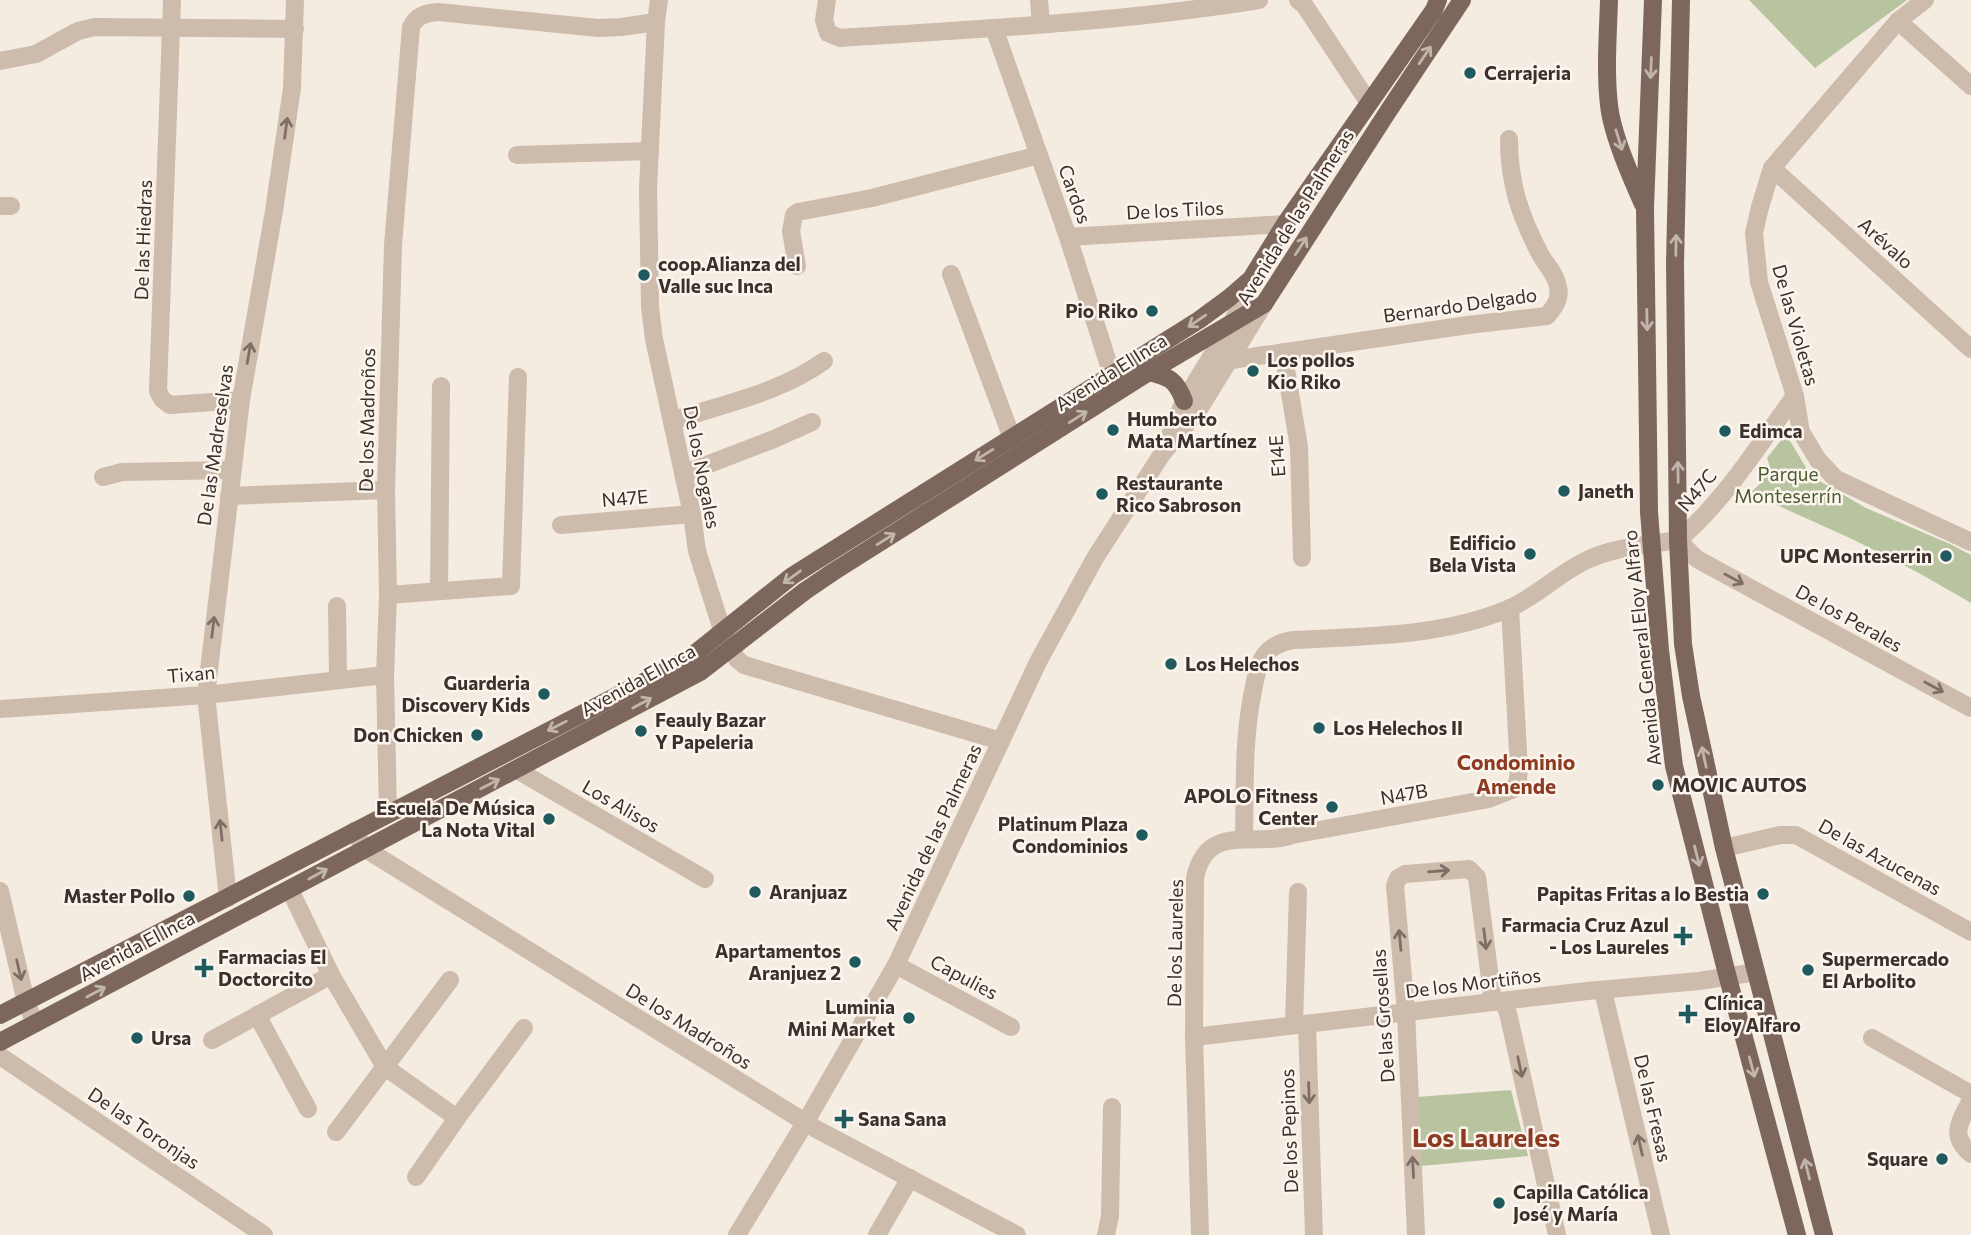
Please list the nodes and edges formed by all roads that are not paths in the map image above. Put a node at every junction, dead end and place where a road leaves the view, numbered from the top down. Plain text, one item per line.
1 (172, 0) edge
2 (295, 0) edge
3 (659, 0) edge
4 (827, 0) edge
5 (1039, 0) edge
6 (1259, 0) edge
7 (1298, 0) edge
8 (1438, 0) edge
9 (1462, 0) edge
10 (1609, 0) edge
11 (1653, 0) edge
12 (1681, 0) edge
13 (1925, 0) edge
14 (1201, 5) edge
15 (1899, 20) junction
16 (656, 22) junction
17 (1041, 24) junction
18 (994, 28) junction
19 (172, 29) junction
20 (295, 29) junction
21 (0, 61) edge
22 (1971, 86) edge
23 (1369, 103) junction
24 (1509, 139) dead end
25 (650, 151) junction
26 (517, 155) dead end
27 (1039, 155) junction
28 (1772, 168) junction
29 (1645, 208) junction
30 (1284, 224) junction
31 (1068, 237) junction
32 (797, 266) dead end
33 (951, 274) dead end
34 (1251, 279) junction
35 (1264, 304) junction
36 (1232, 323) junction
37 (1250, 329) junction
38 (1971, 349) edge
39 (1278, 353) junction
40 (1231, 360) junction
41 (824, 361) dead end
42 (1149, 372) junction
43 (1112, 375) junction
44 (518, 377) dead end
45 (441, 386) dead end
46 (1795, 396) junction
47 (241, 400) junction
48 (1184, 401) junction
49 (672, 421) junction
50 (812, 422) dead end
51 (1012, 438) junction
52 (1161, 454) junction
53 (232, 470) junction
54 (683, 474) junction
55 (103, 478) dead end
56 (386, 490) junction
57 (229, 496) junction
58 (692, 514) junction
59 (561, 525) dead end
60 (1678, 540) junction
61 (1971, 542) edge
62 (1651, 545) junction
63 (1302, 558) dead end
64 (439, 591) junction
65 (388, 595) junction
66 (337, 606) dead end
67 (1510, 608) junction
68 (723, 633) junction
69 (731, 650) junction
70 (385, 675) junction
71 (338, 680) junction
72 (206, 695) junction
73 (1971, 708) edge
74 (0, 709) edge
75 (1001, 741) junction
76 (517, 770) junction
77 (388, 814) junction
78 (354, 831) junction
79 (1244, 839) junction
80 (364, 848) junction
81 (1724, 848) junction
82 (705, 879) dead end
83 (290, 890) junction
84 (0, 891) edge
85 (1298, 892) dead end
86 (228, 898) junction
87 (1971, 932) edge
88 (896, 965) junction
89 (1756, 972) junction
90 (331, 975) junction
91 (1728, 978) junction
92 (450, 980) dead end
93 (1603, 991) junction
94 (1498, 1001) junction
95 (26, 1002) junction
96 (1406, 1012) junction
97 (0, 1015) edge
98 (257, 1015) junction
99 (35, 1023) junction
100 (1300, 1025) junction
101 (1011, 1027) dead end
102 (524, 1028) dead end
103 (1194, 1037) junction
104 (1872, 1038) dead end
105 (212, 1040) dead end
106 (0, 1042) edge
107 (0, 1056) edge
108 (385, 1067) junction
109 (1971, 1094) edge
110 (1971, 1100) edge
111 (1112, 1107) dead end
112 (308, 1109) dead end
113 (457, 1118) junction
114 (805, 1123) junction
115 (336, 1132) dead end
116 (1971, 1154) edge
117 (415, 1177) dead end
118 (910, 1178) junction
119 (995, 1229) edge
120 (883, 1230) edge
121 (264, 1235) edge
122 (737, 1235) edge
123 (1017, 1235) edge
124 (1106, 1235) edge
125 (1200, 1235) edge
126 (1314, 1235) edge
127 (1416, 1235) edge
128 (1557, 1235) edge
129 (1661, 1235) edge
130 (1797, 1235) edge
131 (1824, 1235) edge

1 - 19 street, De las Hiedras
2 - 20 street, De las Madreselvas
3 - 16 street, De los Nogales
4 - 18 street
5 - 17 street
6 - 14 street
7 - 23 street
8 - 23 main road, Avenida de las Palmeras
35 -> 9 main road, Avenida de las Palmeras
10 -> 29 main road
11 -> 29 main road, Avenida General Eloy Alfaro
60 -> 12 main road
13 - 15 street, De las Violetas
14 - 17 street
15 - 22 street
15 - 28 street, De las Violetas
16 - 25 street, De los Nogales
16 - 56 street, De los Madroños
17 - 18 street
18 - 27 street, Cardos
19 - 20 street
19 - 21 street
19 - 47 street, De las Hiedras
47 -> 20 street, De las Madreselvas
23 - 30 main road, Avenida de las Palmeras
24 - 39 street, Bernardo Delgado
25 - 26 street
25 - 49 street, De los Nogales
27 - 31 street, Cardos
27 - 32 street
28 - 38 street, Arévalo
28 - 46 street, De las Violetas
29 -> 62 main road, Avenida General Eloy Alfaro
30 - 31 street, De los Tilos
30 - 34 main road, Avenida de las Palmeras
31 - 43 street, Cardos
33 - 51 street
34 - 36 street, Avenida de las Palmeras
34 -> 43 main road, Avenida El Inca
35 - 36 main road, Avenida El Inca
35 - 37 street, Avenida de las Palmeras
36 - 42 main road, Avenida El Inca
36 - 48 street, Avenida de las Palmeras
37 - 39 street
37 - 40 street, Avenida de las Palmeras
39 - 40 street, Bernardo Delgado
39 - 63 street, E14E
40 - 52 street, Avenida de las Palmeras
41 - 49 street
42 - 48 main road
69 -> 42 main road, Avenida El Inca
43 - 51 main road, Avenida El Inca
44 - 64 street
45 - 64 street
46 - 60 street, N47C
46 - 61 street, De las Violetas
47 - 53 street, De las Madreselvas
48 - 52 street, Avenida de las Palmeras
49 - 54 street, De los Nogales
50 - 54 street
51 -> 68 main road, Avenida El Inca
52 - 75 street, Avenida de las Palmeras
53 - 55 street
53 - 57 street, De las Madreselvas
54 - 58 street, De los Nogales
56 - 57 street
56 - 65 street, De los Madroños
72 -> 57 street, De las Madreselvas
58 - 59 street, N47E
58 - 68 street, De los Nogales
60 - 62 street
60 -> 73 street, De los Perales
81 -> 60 main road
62 - 67 street
62 -> 91 main road, Avenida General Eloy Alfaro
64 - 65 street
65 - 70 street, De los Madroños
66 - 71 street
67 - 79 street
67 - 79 street, N47B
68 - 69 street, De los Nogales
68 -> 77 main road, Avenida El Inca
69 - 75 street, De los Nogales
76 -> 69 main road, Avenida El Inca
70 - 71 street, Tixan
70 - 77 street, De los Madroños
71 - 72 street, Tixan
72 - 74 street, Tixan
86 -> 72 street, De las Madreselvas
75 - 88 street, Avenida de las Palmeras
80 -> 76 main road, Avenida El Inca
76 - 82 street, Los Alisos
77 - 78 main road, Avenida El Inca
78 - 80 street, De los Madroños
78 - 86 main road, Avenida El Inca
79 - 103 street, De los Laureles
83 -> 80 main road, Avenida El Inca
80 - 114 street, De los Madroños
81 - 87 street, De las Azucenas
81 - 89 main road
83 - 90 street
99 -> 83 main road, Avenida El Inca
84 -> 95 street
85 - 100 street, De los Pepinos
86 - 95 main road, Avenida El Inca
88 - 101 street, Capulies
88 - 114 street, Avenida de las Palmeras
89 - 91 street, De los Mortiños
131 -> 89 main road
90 - 98 street
90 - 108 street
91 - 93 street, De los Mortiños
91 -> 130 main road, Avenida General Eloy Alfaro
92 - 108 street
93 - 94 street, De los Mortiños
129 -> 93 street, De las Fresas
94 - 96 street, De los Mortiños
96 -> 94 street, De las Grosellas
94 -> 128 street
95 - 97 main road, Avenida El Inca
95 - 99 street
96 - 100 street, De los Mortiños
127 -> 96 street, De las Grosellas
98 - 105 street
98 - 112 street
99 - 106 main road, Avenida El Inca
100 - 103 street, De los Mortiños
100 -> 126 street, De los Pepinos
102 - 113 street
103 - 125 street, De los Laureles
104 - 109 street
107 - 121 street, De las Toronjas
108 - 113 street
108 - 115 street
110 - 116 street
111 - 124 street
113 - 117 street
114 - 118 street, De los Madroños
114 - 122 street, Avenida de las Palmeras
118 - 119 street, De los Madroños
118 - 120 street
119 - 123 street, De los Madroños

